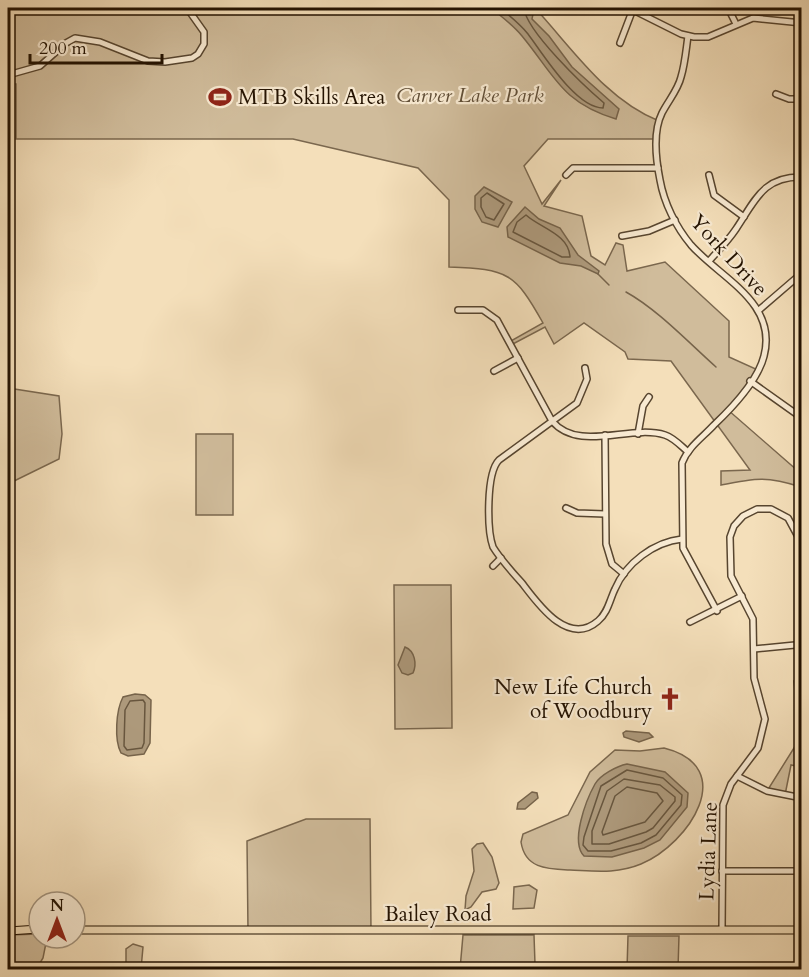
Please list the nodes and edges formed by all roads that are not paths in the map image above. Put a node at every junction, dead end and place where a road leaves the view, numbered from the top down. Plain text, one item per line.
1 (188, 8) edge
2 (631, 8) edge
3 (801, 8) edge
4 (729, 10) dead end
5 (800, 23) edge
6 (736, 24) junction
7 (688, 36) junction
8 (620, 43) dead end
9 (8, 75) edge
10 (776, 94) dead end
11 (801, 99) edge
12 (658, 168) junction
13 (566, 175) dead end
14 (709, 176) dead end
15 (801, 177) edge
16 (744, 217) junction
17 (675, 220) junction
18 (622, 236) dead end
19 (709, 261) junction
20 (801, 273) edge
21 (458, 310) dead end
22 (759, 310) junction
23 (518, 358) junction
24 (585, 368) dead end
25 (494, 371) dead end
26 (750, 381) junction
27 (649, 397) dead end
28 (801, 418) edge
29 (552, 421) junction
30 (638, 434) junction
31 (605, 435) junction
32 (688, 452) junction
33 (566, 508) dead end
34 (605, 513) junction
35 (682, 539) junction
36 (801, 544) edge
37 (501, 558) junction
38 (493, 566) dead end
39 (624, 574) junction
40 (742, 596) junction
41 (717, 610) junction
42 (690, 622) dead end
43 (795, 645) dead end
44 (754, 649) junction
45 (737, 776) junction
46 (801, 798) edge
47 (722, 871) junction
48 (801, 871) edge
49 (722, 929) junction
50 (27, 930) edge
51 (87, 930) edge
52 (801, 930) edge
53 (8, 931) edge

1 - 9 street
2 - 7 street
2 - 8 street
3 - 5 street
4 - 6 street
5 - 6 street
6 - 7 street
7 - 12 street, York Drive
10 - 11 street
12 - 13 street
12 - 17 street, York Drive
14 - 16 street
15 - 16 street
16 - 19 street
17 - 18 street
17 - 19 street, York Drive
19 - 22 street, York Drive
20 - 22 street
21 - 23 street
22 - 26 street, York Drive
23 - 25 street
23 - 29 street
24 - 29 street
26 - 28 street
26 - 32 street, York Drive
27 - 30 street
29 - 31 street
29 - 37 street
30 - 31 street
30 - 32 street
31 - 34 street
32 - 35 street
33 - 34 street
34 - 39 street
35 - 39 street
35 - 41 street
36 - 40 street, Lydia Lane
37 - 38 street
37 - 39 street
40 - 41 street
40 - 44 street, Lydia Lane
41 - 42 street
43 - 44 street
44 - 45 street, Lydia Lane
45 - 46 street
45 - 47 street, Lydia Lane
47 - 48 street
47 - 49 street, Lydia Lane
49 - 51 main road, Bailey Road
49 - 52 main road, Bailey Road
50 - 53 main road

